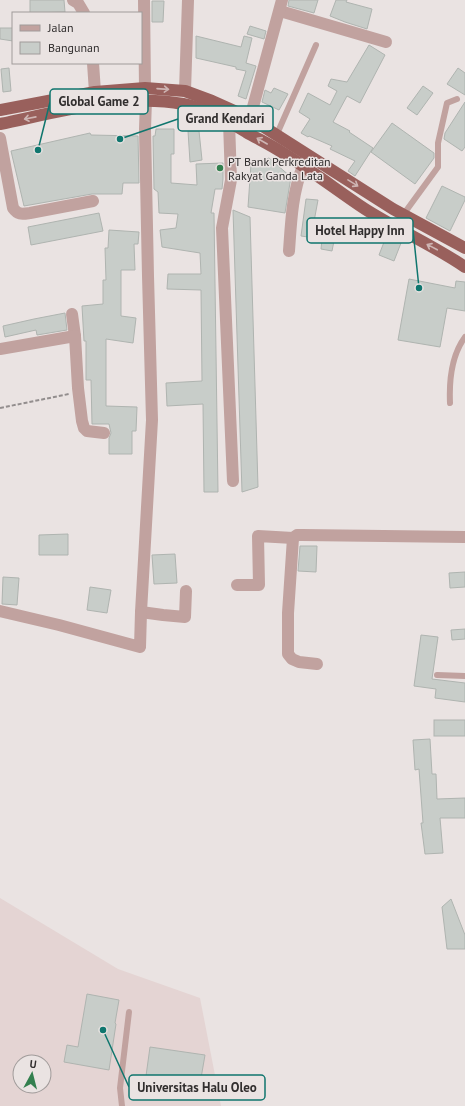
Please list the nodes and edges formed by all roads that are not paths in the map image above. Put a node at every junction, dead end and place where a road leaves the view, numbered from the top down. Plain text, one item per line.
1 (73, 0) edge
2 (144, 0) edge
3 (188, 0) edge
4 (281, 6) edge
5 (83, 12) edge
6 (386, 42) dead end
7 (316, 45) dead end
8 (93, 64) edge
9 (145, 88) junction
10 (185, 91) junction
11 (95, 92) junction
12 (60, 98) junction
13 (457, 99) dead end
14 (146, 100) junction
15 (0, 110) edge
16 (62, 112) junction
17 (250, 118) junction
18 (229, 122) junction
19 (0, 124) edge
20 (277, 134) junction
21 (0, 138) edge
22 (303, 166) junction
23 (92, 201) dead end
24 (403, 215) junction
25 (465, 248) edge
26 (289, 251) dead end
27 (465, 266) edge
28 (72, 314) dead end
29 (74, 336) junction
30 (465, 337) edge
31 (0, 349) edge
32 (450, 403) dead end
33 (104, 433) dead end
34 (232, 482) dead end
35 (293, 538) junction
36 (465, 538) edge
37 (237, 585) dead end
38 (186, 591) dead end
39 (0, 611) edge
40 (141, 612) junction
41 (317, 664) dead end
42 (437, 675) dead end
43 (465, 676) edge
44 (129, 1012) dead end
45 (122, 1106) edge

1 - 5 street
2 - 9 street
3 - 10 street
4 - 6 street
4 - 17 street
7 - 20 lane
8 - 11 street
9 -> 10 highway
9 - 11 highway
10 - 17 highway
11 - 12 highway
12 - 15 highway
12 - 16 highway
13 - 24 lane
14 - 16 highway
14 - 18 highway
14 - 40 street
16 -> 19 highway
17 - 20 highway
22 -> 18 highway
18 - 34 street
20 -> 24 highway
21 - 23 street
22 - 26 street
27 -> 22 highway
24 - 25 highway
28 - 29 street
29 - 31 street
29 - 33 street
30 - 32 lane
35 - 36 street
35 - 37 street
35 - 41 street
38 - 40 street
39 - 40 street
42 - 43 lane
44 - 45 lane

